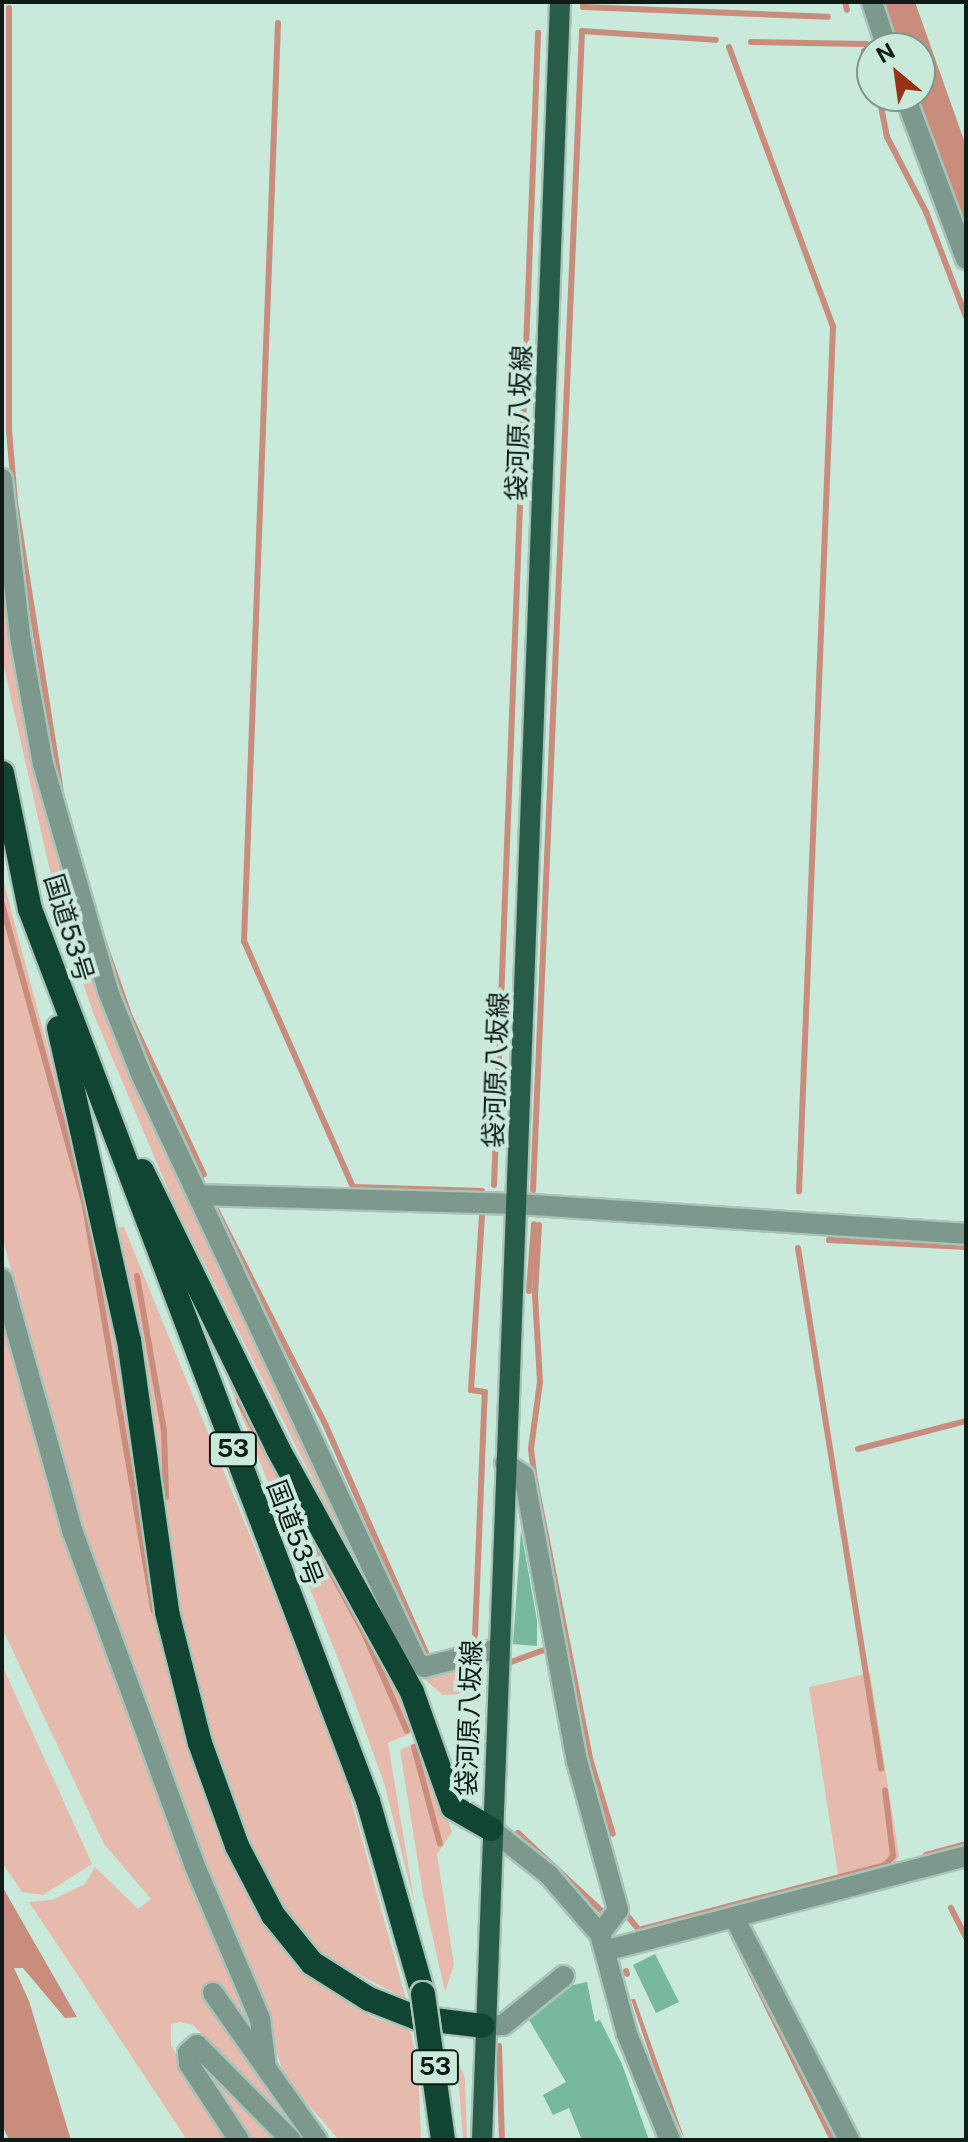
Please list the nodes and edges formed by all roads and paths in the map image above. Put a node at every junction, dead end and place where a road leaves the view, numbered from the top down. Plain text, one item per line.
1 (560, 2) edge
2 (872, 2) edge
3 (882, 32) edge
4 (911, 112) edge
5 (966, 259) edge
6 (2, 479) edge
7 (2, 773) edge
8 (30, 909) junction
9 (72, 1029) junction
10 (198, 1195) junction
11 (517, 1204) junction
12 (966, 1234) edge
13 (2, 1279) edge
14 (505, 1463) junction
15 (497, 1649) junction
16 (491, 1829) junction
17 (966, 1856) edge
18 (734, 1917) junction
19 (604, 1942) junction
20 (564, 1976) dead end
21 (213, 1993) dead end
22 (483, 2026) junction
23 (266, 2068) junction
24 (239, 2140) edge
25 (291, 2140) edge
26 (317, 2140) edge
27 (443, 2140) edge
28 (482, 2140) edge
29 (670, 2140) edge
30 (849, 2140) edge

1 - 11 main road, 袋河原八坂線
2 - 3 street
4 - 5 street
6 - 10 street
7 - 8 highway, 国道53号 / 53
8 - 9 highway, 国道53号 / 53
8 - 22 highway
9 - 16 highway
9 - 27 highway, 国道53号 / 53, bridge
10 - 11 street
10 - 15 street
11 - 12 street
11 - 14 main road, 袋河原八坂線
13 - 23 street
14 - 15 main road, 袋河原八坂線
14 - 19 street
15 - 16 main road, 袋河原八坂線
16 - 19 street
16 - 22 main road, 袋河原八坂線
17 - 18 street
18 - 19 street
18 - 30 street
19 - 29 street
20 - 22 street
21 - 23 street
22 - 28 main road, 袋河原八坂線
23 - 26 street
24 - 25 street

